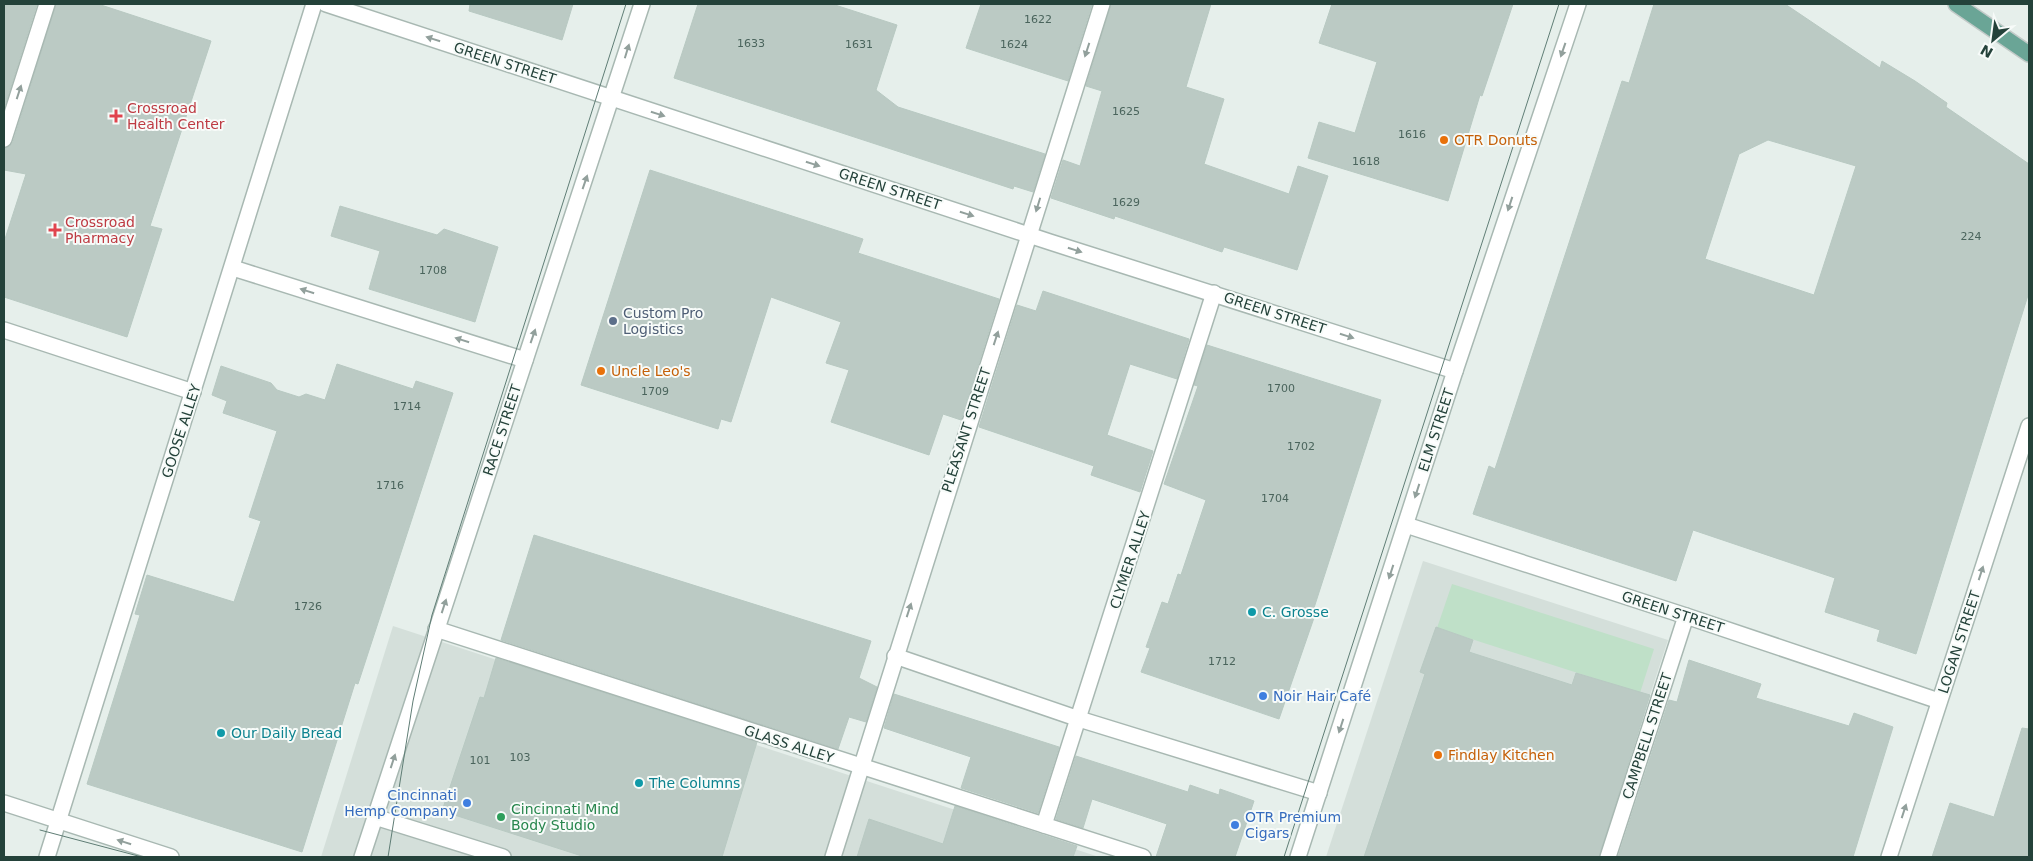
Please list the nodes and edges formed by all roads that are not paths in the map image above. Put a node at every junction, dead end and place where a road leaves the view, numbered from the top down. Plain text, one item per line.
1 (47, 4) edge
2 (314, 4) edge
3 (328, 4) edge
4 (642, 4) edge
5 (1102, 4) edge
6 (1578, 4) edge
7 (1956, 4) edge
8 (2029, 54) edge
9 (612, 98) junction
10 (4, 139) edge
11 (1029, 234) junction
12 (233, 268) junction
13 (1214, 294) junction
14 (4, 330) edge
15 (525, 360) junction
16 (1455, 371) junction
17 (193, 392) junction
18 (2029, 426) edge
19 (1406, 525) junction
20 (1686, 616) junction
21 (436, 629) junction
22 (895, 656) junction
23 (1939, 701) junction
24 (1079, 719) junction
25 (860, 766) junction
26 (1319, 793) junction
27 (4, 804) edge
28 (375, 818) junction
29 (58, 821) junction
30 (1044, 825) junction
31 (47, 857) edge
32 (171, 857) edge
33 (362, 857) edge
34 (503, 857) edge
35 (832, 857) edge
36 (1143, 857) edge
37 (1298, 857) edge
38 (1608, 857) edge
39 (1889, 857) edge

10 -> 1 street
2 - 12 street, GOOSE ALLEY
9 -> 3 street, GREEN STREET
9 -> 4 street, RACE STREET
5 -> 11 street, PLEASANT STREET
6 -> 16 street, ELM STREET
7 - 8 main road
9 -> 11 street, GREEN STREET
15 -> 9 street, RACE STREET
11 -> 13 street, GREEN STREET
22 -> 11 street, PLEASANT STREET
15 -> 12 street
12 - 17 street, GOOSE ALLEY
13 -> 16 street, GREEN STREET
13 - 24 street, CLYMER ALLEY
14 - 17 street
21 -> 15 street, RACE STREET
16 -> 19 street, ELM STREET
17 - 29 street, GOOSE ALLEY
23 -> 18 street, LOGAN STREET
19 - 20 street, GREEN STREET
19 -> 26 street, ELM STREET
20 - 23 street, GREEN STREET
20 - 38 street, CAMPBELL STREET
21 - 25 street, GLASS ALLEY
28 -> 21 street, RACE STREET
22 - 24 street
22 - 25 street, PLEASANT STREET
39 -> 23 street, LOGAN STREET
24 - 26 street
24 - 30 street, CLYMER ALLEY
25 - 30 street, GLASS ALLEY
25 - 35 street, PLEASANT STREET
26 - 37 street, ELM STREET
27 - 29 street
28 - 33 street, RACE STREET
28 - 34 street
29 - 31 street, GOOSE ALLEY
32 -> 29 street
30 - 36 street, GLASS ALLEY

